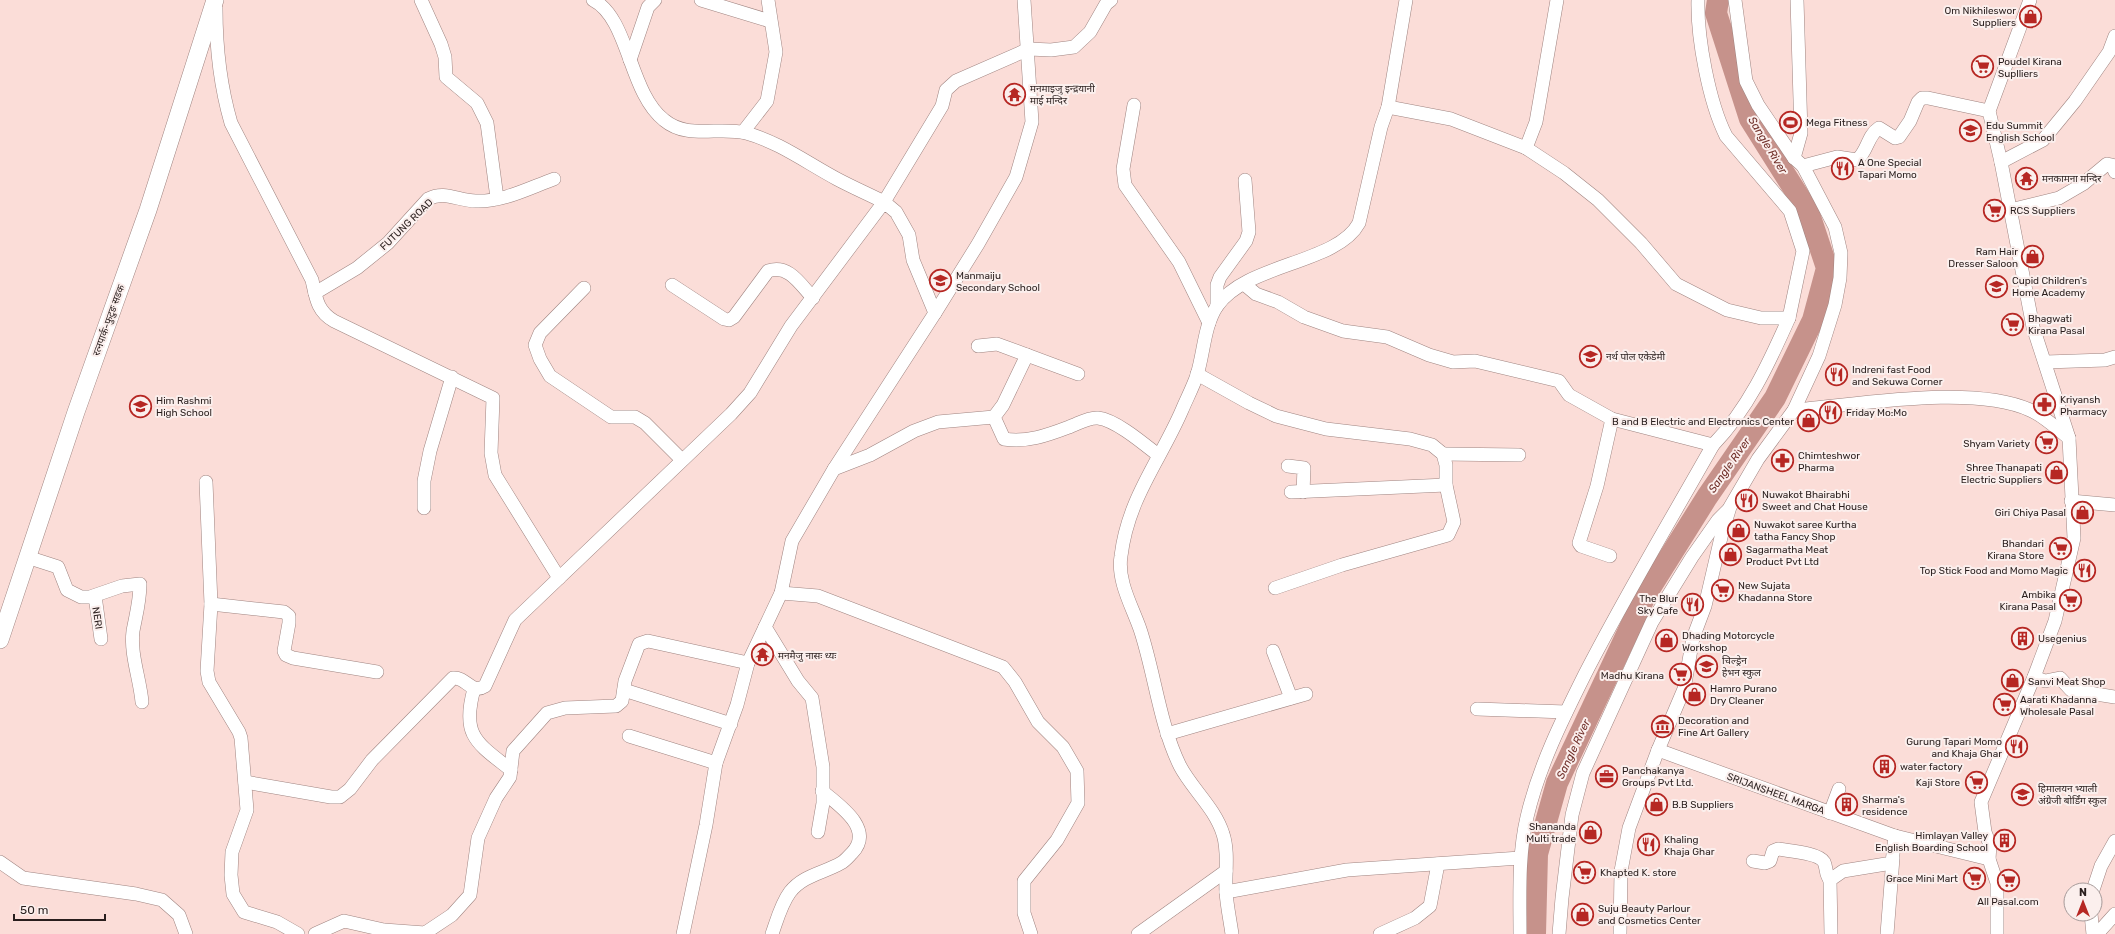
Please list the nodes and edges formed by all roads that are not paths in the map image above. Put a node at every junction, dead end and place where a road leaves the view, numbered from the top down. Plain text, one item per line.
1 (215, 0) edge
2 (421, 0) edge
3 (593, 0) edge
4 (655, 0) edge
5 (701, 0) edge
6 (768, 0) edge
7 (1024, 0) edge
8 (1111, 0) edge
9 (1406, 0) edge
10 (1557, 0) edge
11 (1698, 0) edge
12 (1735, 0) edge
13 (1797, 0) edge
14 (2030, 0) edge
15 (770, 20) junction
16 (2115, 36) edge
17 (1029, 49) junction
18 (630, 60) junction
19 (1134, 104) dead end
20 (1388, 107) junction
21 (1989, 111) junction
22 (743, 132) junction
23 (1526, 148) junction
24 (1799, 162) junction
25 (2002, 162) junction
26 (2115, 172) edge
27 (554, 179) dead end
28 (1245, 180) dead end
29 (497, 198) junction
30 (884, 202) junction
31 (2010, 210) junction
32 (1244, 284) junction
33 (672, 285) dead end
34 (584, 288) dead end
35 (315, 293) junction
36 (813, 298) junction
37 (1218, 306) junction
38 (935, 313) junction
39 (1789, 318) junction
40 (1209, 323) junction
41 (978, 346) dead end
42 (1027, 355) junction
43 (2115, 356) edge
44 (2046, 362) junction
45 (1078, 374) dead end
46 (1197, 374) junction
47 (452, 377) junction
48 (1794, 410) junction
49 (994, 417) junction
50 (1612, 419) junction
51 (2069, 438) junction
52 (1713, 444) junction
53 (1443, 454) junction
54 (1158, 455) junction
55 (1519, 455) dead end
56 (682, 460) junction
57 (1288, 466) dead end
58 (834, 469) junction
59 (206, 482) dead end
60 (1446, 485) junction
61 (2071, 501) junction
62 (2115, 505) edge
63 (424, 508) dead end
64 (1730, 508) junction
65 (1610, 556) dead end
66 (27, 557) junction
67 (559, 578) junction
68 (1275, 588) dead end
69 (781, 593) junction
70 (95, 596) junction
71 (211, 604) junction
72 (765, 627) junction
73 (101, 639) dead end
74 (0, 640) edge
75 (1273, 651) dead end
76 (748, 663) junction
77 (377, 672) dead end
78 (2034, 677) junction
79 (474, 689) junction
80 (624, 690) junction
81 (1306, 694) dead end
82 (2115, 697) edge
83 (1291, 698) junction
84 (142, 702) dead end
85 (1477, 709) dead end
86 (1566, 712) junction
87 (731, 724) junction
88 (1167, 734) junction
89 (629, 736) dead end
90 (1658, 750) junction
91 (716, 763) junction
92 (511, 770) junction
93 (245, 782) junction
94 (1839, 789) dead end
95 (822, 791) junction
96 (1830, 813) junction
97 (818, 832) dead end
98 (1894, 836) junction
99 (2115, 842) edge
100 (1520, 858) junction
101 (1892, 858) junction
102 (1989, 859) junction
103 (1753, 861) dead end
104 (0, 862) edge
105 (1438, 864) junction
106 (1226, 871) junction
107 (1830, 880) junction
108 (2096, 882) edge
109 (1226, 892) junction
110 (2115, 914) edge
111 (2092, 922) edge
112 (186, 934) edge
113 (298, 934) edge
114 (315, 934) edge
115 (683, 934) edge
116 (772, 934) edge
117 (1030, 934) edge
118 (1138, 934) edge
119 (1232, 934) edge
120 (1380, 934) edge
121 (1520, 934) edge
122 (1559, 934) edge
123 (1620, 934) edge
124 (1831, 934) edge
125 (1887, 934) edge
126 (1997, 934) edge
127 (2093, 934) edge
128 (2097, 934) edge

1 - 35 street
1 - 66 street, रत्नपार्क-फुटुङ सडक
2 - 29 street
3 - 18 street
4 - 18 street
5 - 15 street
6 - 15 street
7 - 17 street
8 - 17 street
9 - 20 street
10 - 23 street
11 - 39 street
12 - 24 street
13 - 24 street
14 - 21 street
15 - 22 street
16 - 25 street
17 - 30 street
17 - 38 street
18 - 22 street
19 - 40 street
20 - 23 street
20 - 32 street
21 - 24 street
21 - 25 street
22 - 30 street
23 - 39 street
24 - 48 street
25 - 31 street
26 - 31 street
27 - 29 street, FUTUNG ROAD
28 - 37 street
29 - 35 street, FUTUNG ROAD
30 - 36 street
30 - 38 street
31 - 44 street
32 - 37 street
32 - 50 street
33 - 36 street
34 - 56 street
35 - 47 street
36 - 56 street
37 - 40 street
38 - 58 street
39 - 52 street
40 - 46 street
41 - 42 street
42 - 45 street
42 - 49 street
43 - 44 street
44 - 51 street
46 - 53 street
46 - 54 street
47 - 63 street
47 - 67 street
48 - 51 street
48 - 64 street
49 - 54 street
49 - 58 street
50 - 52 street
50 - 65 street
51 - 61 street
52 - 86 street
53 - 55 street
53 - 60 street
54 - 88 street
56 - 67 street
57 - 60 street
58 - 69 street
59 - 71 street
60 - 68 street
61 - 62 street
61 - 78 street
64 - 90 street
64 - 122 street
66 - 70 street
66 - 74 street, रत्नपार्क-फुटुङ सडक
67 - 79 street
69 - 72 street
69 - 117 street
70 - 73 street, NERI
70 - 84 street
71 - 77 street
71 - 93 street
72 - 76 street
72 - 95 street
75 - 83 street
76 - 80 street
76 - 87 street
78 - 82 street
78 - 102 street
79 - 92 street
79 - 93 street
80 - 87 street
80 - 92 street
81 - 83 street
83 - 88 street
85 - 86 street
86 - 100 street
87 - 91 street
88 - 106 street
89 - 91 street
90 - 96 street, SRIJANSHEEL MARGA
90 - 123 street
91 - 115 street
92 - 114 street
93 - 113 street
94 - 96 street
95 - 97 street
95 - 116 street
96 - 98 street, SRIJANSHEEL MARGA
98 - 101 street
98 - 102 street, SRIJANSHEEL MARGA
99 - 108 street
100 - 105 street
100 - 121 street
101 - 107 street
101 - 125 street
102 - 126 street
103 - 107 street
104 - 112 street
105 - 109 street
105 - 120 street
106 - 109 street
106 - 118 street
107 - 124 street
109 - 119 street
110 - 128 street
111 - 127 street

